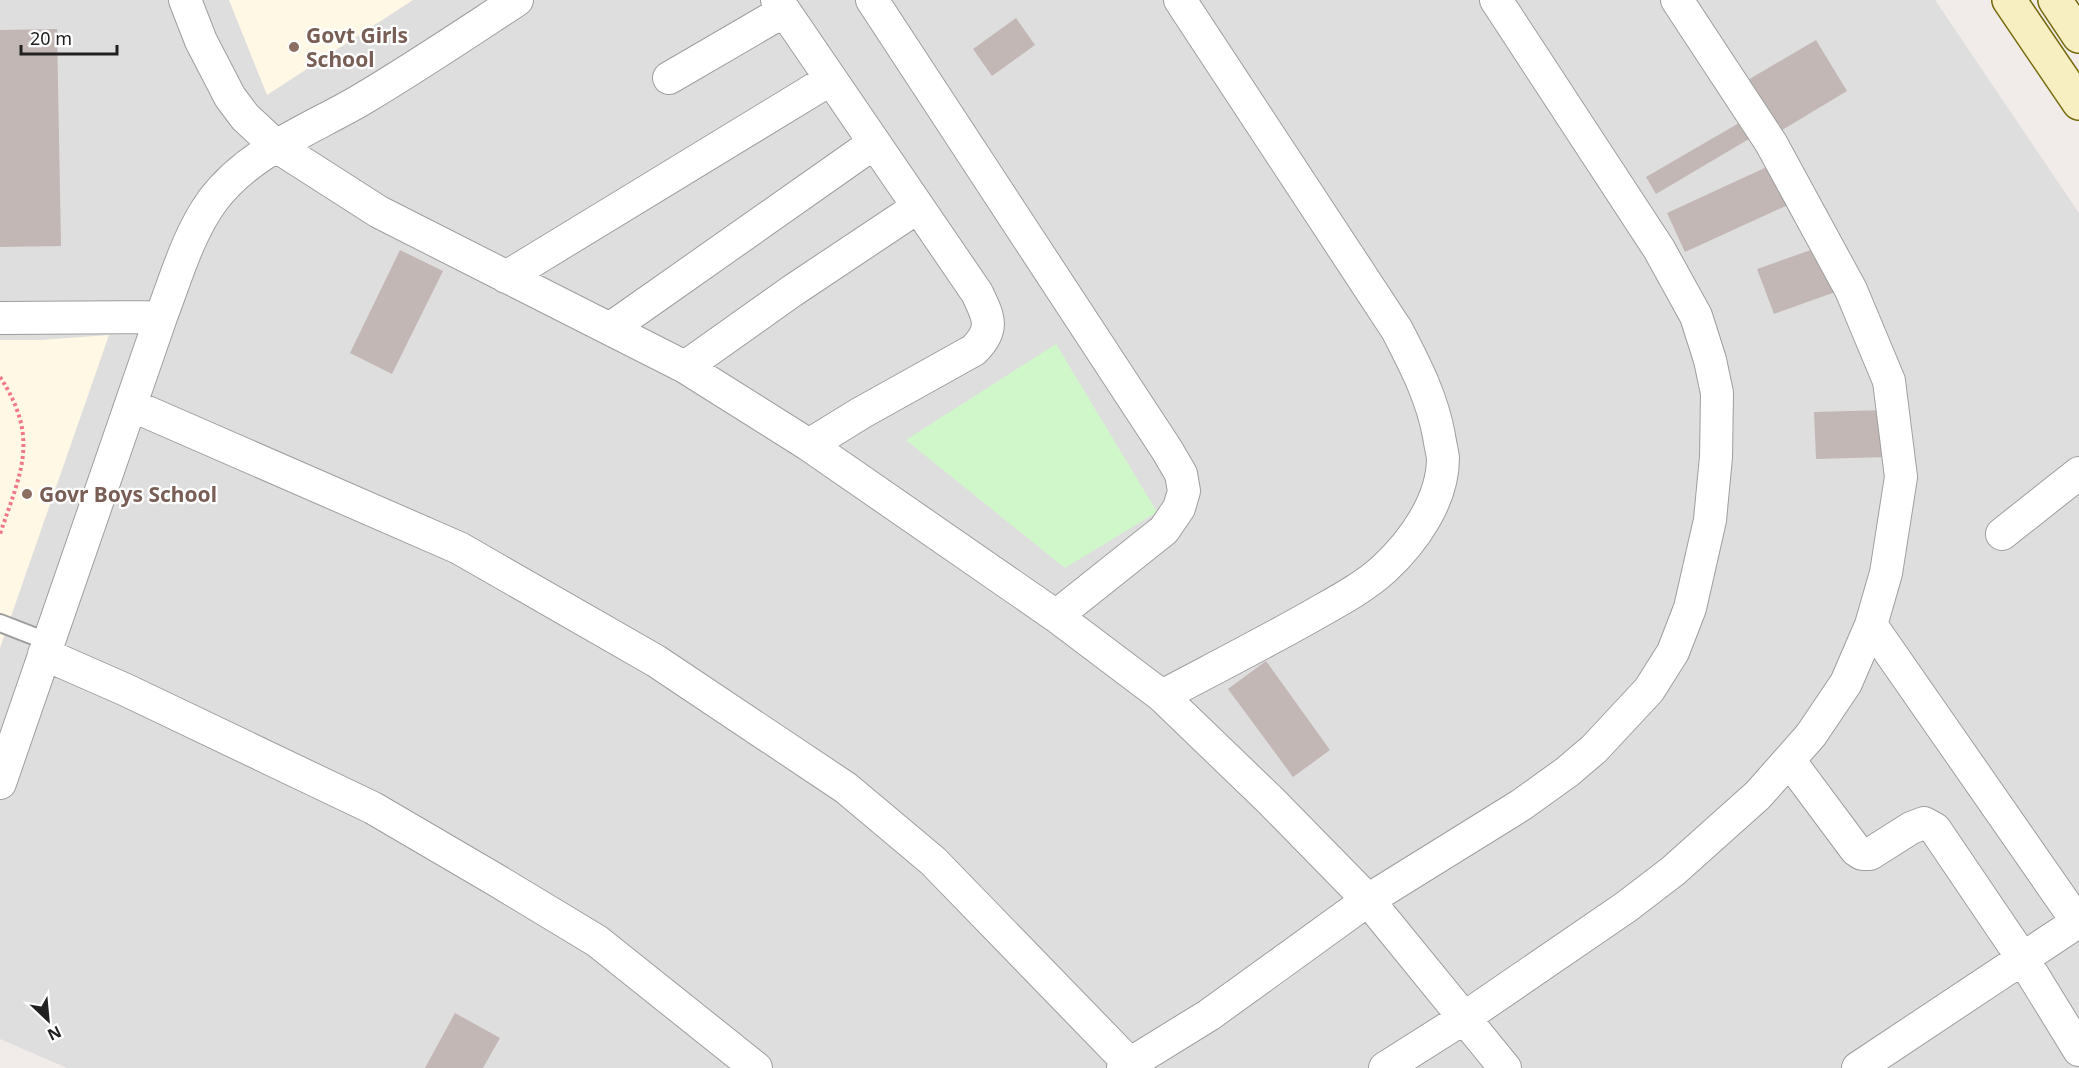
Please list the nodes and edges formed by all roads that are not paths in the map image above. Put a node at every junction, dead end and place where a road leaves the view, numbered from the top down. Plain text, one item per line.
1 (185, 0) edge
2 (517, 0) edge
3 (872, 0) edge
4 (1180, 0) edge
5 (1496, 0) edge
6 (1677, 0) edge
7 (2009, 0) edge
8 (2055, 0) edge
9 (781, 5) edge
10 (2079, 36) edge
11 (669, 78) dead end
12 (831, 79) junction
13 (2079, 103) edge
14 (874, 143) junction
15 (276, 146) junction
16 (918, 207) junction
17 (506, 277) junction
18 (161, 317) junction
19 (0, 318) edge
20 (611, 328) junction
21 (685, 367) junction
22 (131, 405) junction
23 (808, 445) junction
24 (2079, 473) edge
25 (2002, 534) dead end
26 (1056, 616) junction
27 (0, 623) edge
28 (1871, 625) junction
29 (47, 648) junction
30 (1162, 696) junction
31 (1789, 760) junction
32 (0, 783) edge
33 (1368, 900) junction
34 (2079, 923) edge
35 (2023, 959) junction
36 (1464, 1018) junction
37 (2079, 1050) edge
38 (1127, 1066) edge
39 (756, 1068) edge
40 (1385, 1068) edge
41 (1505, 1068) edge
42 (1858, 1068) edge

1 - 15 street
2 - 15 street
3 - 26 street
4 - 30 street
5 - 33 street
6 - 28 street
7 - 13 main road
8 - 10 main road
9 - 11 street
9 - 12 street
12 - 14 street
12 - 17 street
14 - 16 street
14 - 20 street
15 - 17 street
15 - 18 street
16 - 21 street
16 - 23 street
17 - 20 street
18 - 19 street
18 - 22 street
20 - 21 street
21 - 23 street
22 - 29 street
22 - 38 street
23 - 26 street
24 - 25 street
26 - 30 street
27 - 29 lane
28 - 31 street
28 - 34 street
29 - 32 street
29 - 39 street
30 - 33 street
31 - 35 street
31 - 36 street
33 - 36 street
33 - 38 street
34 - 35 street
35 - 37 street
35 - 42 street
36 - 40 street
36 - 41 street

